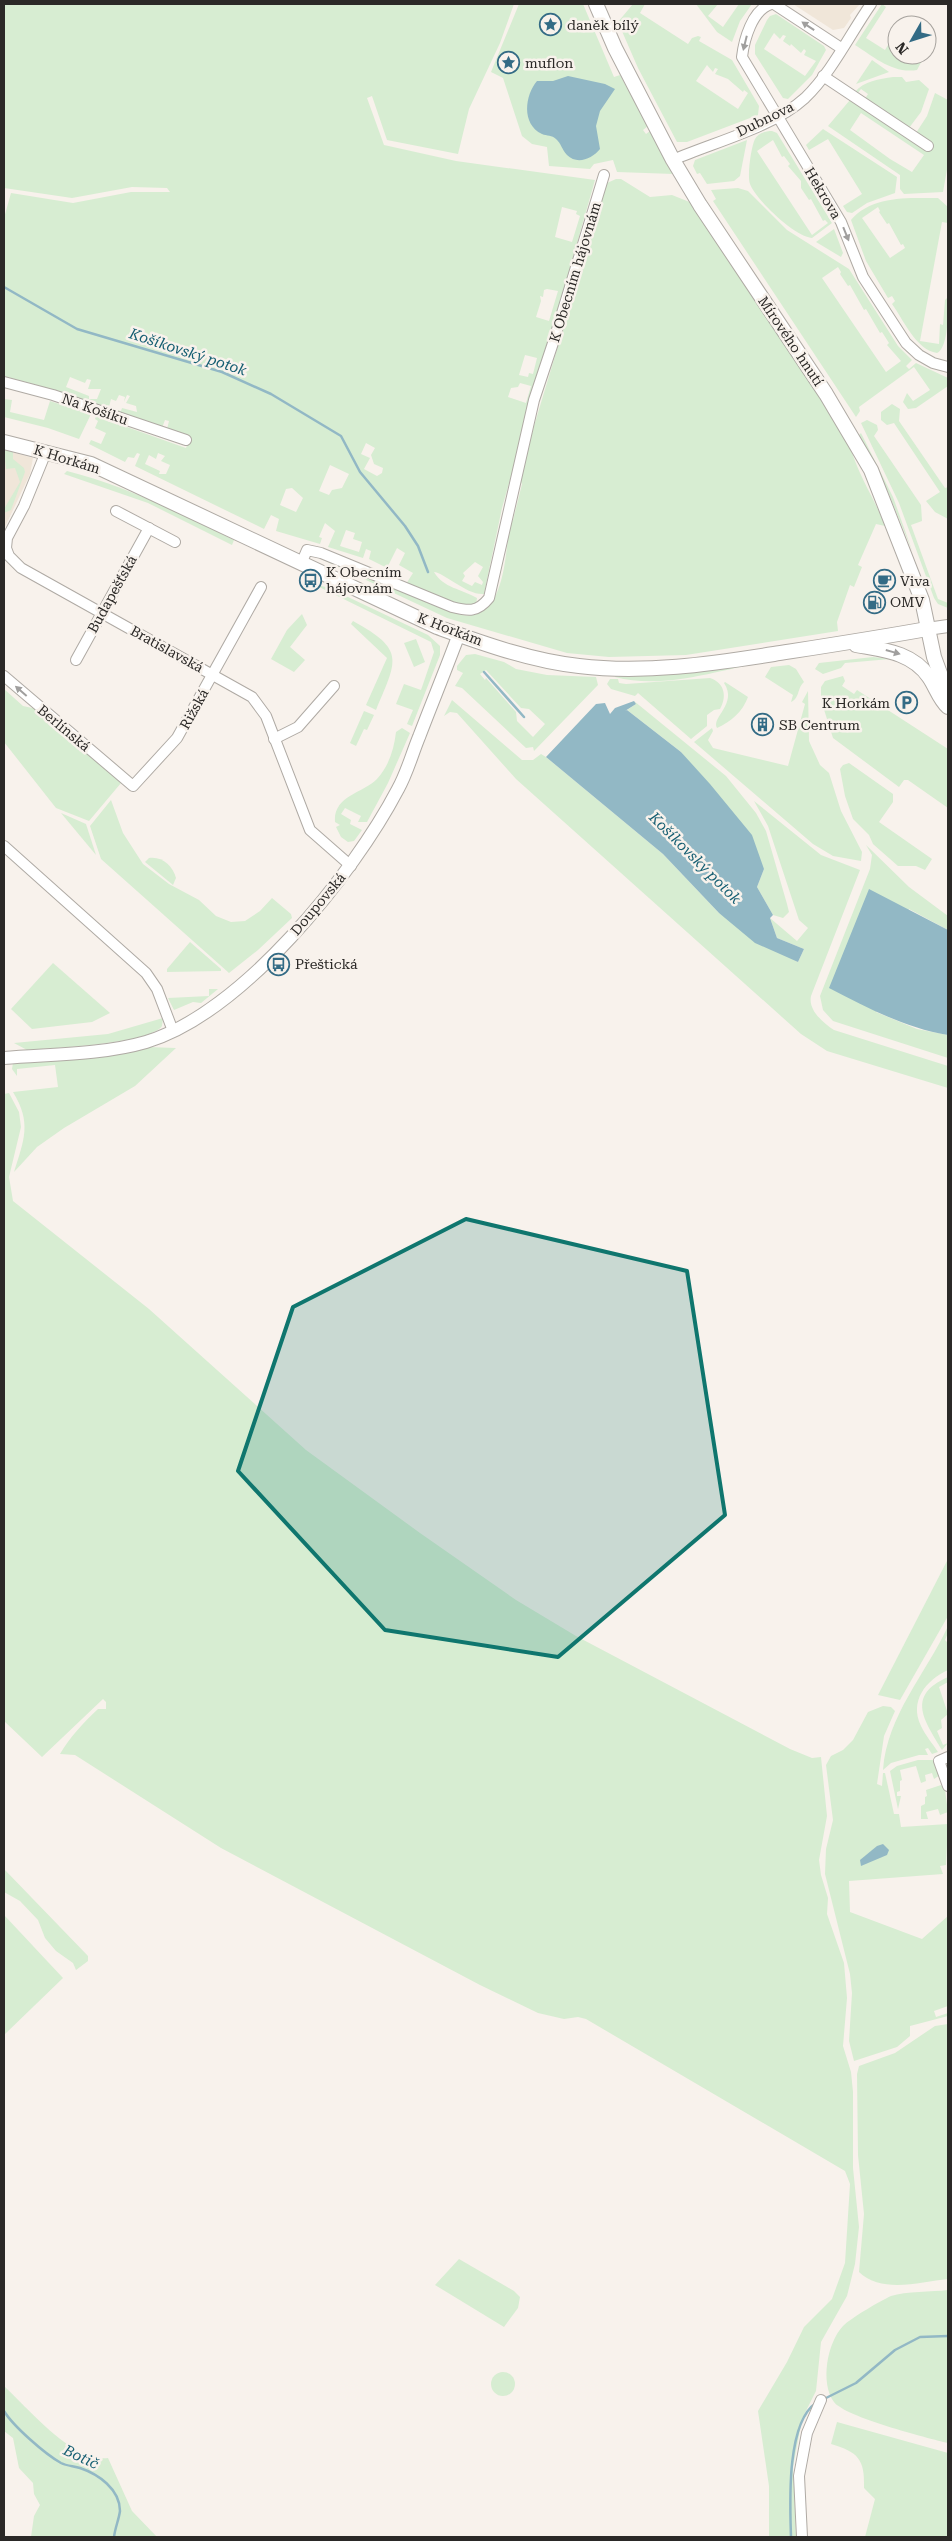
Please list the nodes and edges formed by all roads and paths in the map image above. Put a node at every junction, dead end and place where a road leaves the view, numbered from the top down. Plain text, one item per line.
1 (596, 4) edge
2 (772, 4) edge
3 (871, 4) edge
4 (841, 48) junction
5 (823, 76) junction
6 (777, 116) junction
7 (928, 146) dead end
8 (673, 160) junction
9 (604, 175) dead end
10 (948, 367) edge
11 (4, 382) edge
12 (186, 440) dead end
13 (4, 442) edge
14 (46, 452) junction
15 (116, 511) dead end
16 (149, 528) junction
17 (175, 542) dead end
18 (6, 552) edge
19 (301, 564) junction
20 (261, 587) dead end
21 (102, 613) junction
22 (948, 626) edge
23 (927, 629) junction
24 (459, 634) junction
25 (845, 643) junction
26 (76, 660) dead end
27 (213, 674) junction
28 (4, 676) edge
29 (334, 686) dead end
30 (948, 695) edge
31 (948, 707) edge
32 (274, 738) junction
33 (125, 780) joint
34 (4, 846) edge
35 (350, 866) junction
36 (173, 1031) junction
37 (4, 1058) edge
38 (944, 1760) edge
39 (948, 1786) edge
40 (821, 2400) dead end
41 (802, 2537) edge

1 - 8 main road, Mírového hnutí
4 -> 2 street, Hekrova
2 -> 6 street, Hekrova
3 - 4 street, Dubnova
4 - 5 street, Dubnova
5 - 6 street, Dubnova
5 - 7 street
6 - 8 street, Dubnova
6 -> 10 street, Hekrova
8 - 23 main road, Mírového hnutí
9 - 19 street, K Obecním hájovnám
11 - 12 street, Na Košíku
13 - 14 main road, K Horkám
14 - 18 street, Bratislavská
14 - 19 main road, K Horkám
15 - 16 street
16 - 17 street
16 - 21 street, Budapešťská
18 - 21 street, Bratislavská
19 - 24 main road, K Horkám
20 - 27 street, Rižská
21 - 26 street, Budapešťská
21 - 27 street, Bratislavská
22 - 23 street
23 - 25 main road, K Horkám
23 - 30 main road, Mírového hnutí
24 - 25 main road, K Horkám
24 - 35 street, Doupovská
25 -> 31 main road
27 - 32 street, Bratislavská
27 - 33 street, Rižská
33 -> 28 street, Berlínská
29 - 32 street
32 - 35 street, Bratislavská
34 - 36 street
35 - 36 street, Doupovská
36 - 37 street, Doupovská
38 - 39 street
40 - 41 street

